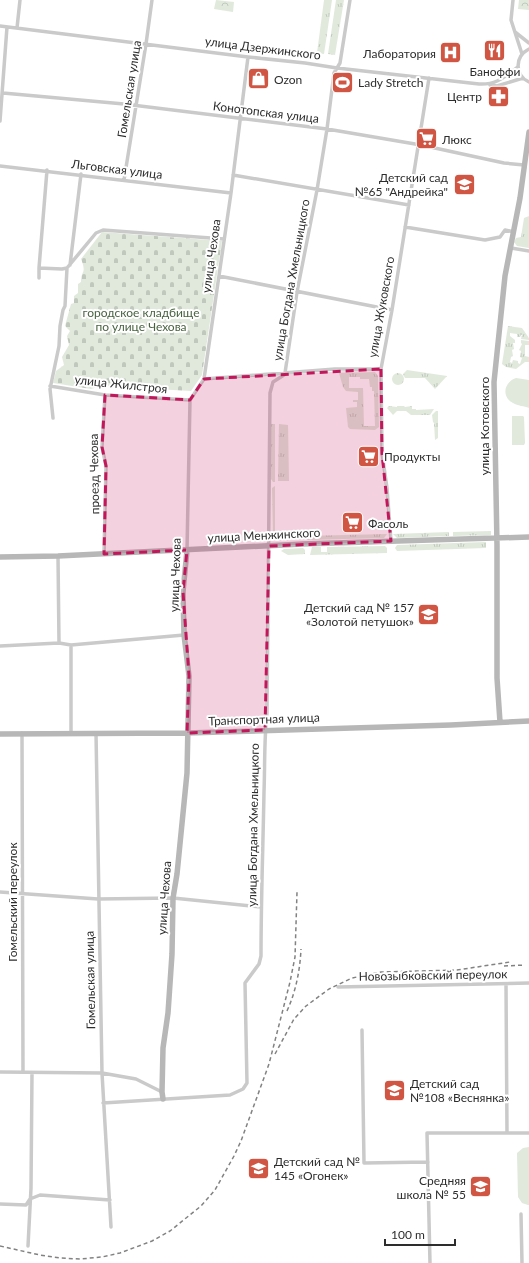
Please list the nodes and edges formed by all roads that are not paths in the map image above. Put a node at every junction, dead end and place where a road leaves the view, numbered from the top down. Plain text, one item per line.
1 (20, 0) edge
2 (152, 0) edge
3 (350, 0) edge
4 (513, 0) edge
5 (0, 26) edge
6 (7, 27) junction
7 (17, 28) junction
8 (514, 31) junction
9 (529, 43) edge
10 (146, 44) junction
11 (529, 50) edge
12 (522, 54) junction
13 (248, 58) junction
14 (518, 67) junction
15 (337, 68) junction
16 (429, 78) junction
17 (523, 78) junction
18 (529, 82) edge
19 (490, 85) junction
20 (3, 93) junction
21 (136, 106) junction
22 (240, 119) junction
23 (0, 120) edge
24 (327, 129) junction
25 (529, 132) edge
26 (418, 145) junction
27 (524, 165) junction
28 (0, 166) edge
29 (47, 170) junction
30 (81, 174) junction
31 (233, 175) junction
32 (124, 180) junction
33 (317, 190) junction
34 (231, 193) junction
35 (409, 204) junction
36 (405, 227) junction
37 (514, 232) junction
38 (224, 240) junction
39 (511, 248) junction
40 (529, 251) edge
41 (68, 266) junction
42 (39, 268) junction
43 (219, 276) junction
44 (39, 278) dead end
45 (297, 292) junction
46 (392, 310) junction
47 (381, 369) junction
48 (285, 373) junction
49 (204, 379) junction
50 (50, 386) junction
51 (105, 395) junction
52 (190, 400) junction
53 (53, 418) dead end
54 (529, 537) edge
55 (497, 538) junction
56 (391, 542) junction
57 (269, 546) junction
58 (187, 550) junction
59 (104, 554) junction
60 (58, 556) junction
61 (0, 557) edge
62 (184, 635) junction
63 (59, 643) junction
64 (71, 645) junction
65 (0, 646) edge
66 (529, 721) edge
67 (500, 722) junction
68 (265, 730) junction
69 (71, 732) junction
70 (96, 732) junction
71 (22, 733) junction
72 (187, 733) junction
73 (0, 734) edge
74 (0, 892) edge
75 (21, 894) junction
76 (173, 898) junction
77 (98, 899) junction
78 (261, 907) junction
79 (529, 983) edge
80 (506, 984) junction
81 (338, 987) dead end
82 (362, 1030) dead end
83 (0, 1072) edge
84 (22, 1072) junction
85 (32, 1073) junction
86 (102, 1073) junction
87 (162, 1092) junction
88 (163, 1100) junction
89 (103, 1103) junction
90 (508, 1132) junction
91 (529, 1133) edge
92 (428, 1162) junction
93 (31, 1188) junction
94 (40, 1195) junction
95 (30, 1199) junction
96 (110, 1200) junction
97 (0, 1204) edge
98 (521, 1214) dead end
99 (111, 1228) dead end
100 (28, 1246) dead end
101 (430, 1263) edge
102 (522, 1263) edge

1 - 7 street
2 - 10 street, Гомельская улица
3 - 15 street, улица Богдана Хмельницкого
4 - 8 street
5 - 6 street, улица Дзержинского
6 - 7 street, улица Дзержинского
6 - 20 street
7 - 10 street, улица Дзержинского
8 - 9 street
8 - 12 street
10 - 13 street, улица Дзержинского
10 - 21 street, Гомельская улица
11 - 12 street
12 - 14 street
13 - 15 street, улица Дзержинского
13 - 22 street, улица Чехова
14 - 17 street
14 - 19 street
15 - 16 street, улица Дзержинского
15 - 24 street, улица Богдана Хмельницкого
16 - 19 street, улица Дзержинского
16 - 26 street, улица Жуковского
17 - 18 street
17 - 19 street, улица Дзержинского
20 - 21 street, Конотопская улица
20 - 23 street
21 - 22 street, Конотопская улица
21 - 32 street, Гомельская улица
22 - 24 street, Конотопская улица
22 - 31 street, улица Чехова
24 - 26 street, Конотопская улица
24 - 33 street, улица Богдана Хмельницкого
25 - 27 street, улица Котовского
26 - 27 street, Конотопская улица
26 - 35 street, улица Жуковского
27 - 37 street, улица Котовского
28 - 29 street, Льговская улица
29 - 30 street, Льговская улица
29 - 42 street
30 - 32 street, Льговская улица
30 - 41 street
31 - 33 street
31 - 34 street, улица Чехова
32 - 34 street, Льговская улица
33 - 35 street
33 - 45 street, улица Богдана Хмельницкого
34 - 38 street, улица Чехова
35 - 36 street, улица Жуковского
36 - 37 street
36 - 46 street, улица Жуковского
37 - 39 street, улица Котовского
38 - 41 street
38 - 43 street, улица Чехова
39 - 40 street
39 - 55 street, улица Котовского
41 - 42 street
41 - 50 street
42 - 44 street
43 - 45 street
43 - 49 street, улица Чехова
45 - 46 street
45 - 48 street, улица Богдана Хмельницкого
46 - 47 street, улица Жуковского
47 - 48 street
47 - 56 street, улица Жуковского
48 - 49 street
48 - 57 street, улица Богдана Хмельницкого
49 - 52 street, улица Чехова
50 - 51 street, улица Жилстроя
50 - 53 street
51 - 52 street, улица Жилстроя
51 - 59 street, проезд Чехова
52 - 58 street, улица Чехова
54 - 55 street, улица Менжинского
55 - 56 street, улица Менжинского
55 - 67 street, улица Котовского
56 - 57 street, улица Менжинского
57 - 58 street, улица Менжинского
57 - 68 street, улица Богдана Хмельницкого
58 - 59 street, улица Менжинского
58 - 62 street, улица Чехова
59 - 60 street, улица Менжинского
60 - 61 street, улица Менжинского
60 - 63 street
62 - 64 street
62 - 72 street, улица Чехова
63 - 64 street
63 - 65 street
64 - 69 street
66 - 67 street, Транспортная улица
67 - 68 street, Транспортная улица
68 - 72 street, Транспортная улица
68 - 78 street, улица Богдана Хмельницкого
69 - 70 street, Транспортная улица
69 - 71 street, Транспортная улица
70 - 72 street, Транспортная улица
70 - 77 street, Гомельская улица
71 - 73 street, Транспортная улица
71 - 75 street, Гомельский переулок
72 - 76 street, улица Чехова
74 - 75 street
75 - 77 street
75 - 84 street, Гомельский переулок
76 - 77 street
76 - 78 street
76 - 87 street, улица Чехова
77 - 86 street, Гомельская улица
78 - 88 street, улица Богдана Хмельницкого
79 - 80 street, Новозыбковский переулок
80 - 81 street, Новозыбковский переулок
80 - 90 street
82 - 92 street
83 - 84 street
84 - 85 street
85 - 86 street
85 - 93 street
86 - 87 street
86 - 89 street, Гомельская улица
87 - 88 street, улица Чехова
88 - 89 street
89 - 96 street, Гомельская улица
90 - 91 street
90 - 92 street
92 - 101 street
93 - 94 street
93 - 95 street
94 - 95 street
94 - 96 street
95 - 97 street
95 - 100 street
96 - 99 street, Гомельская улица
98 - 102 street

